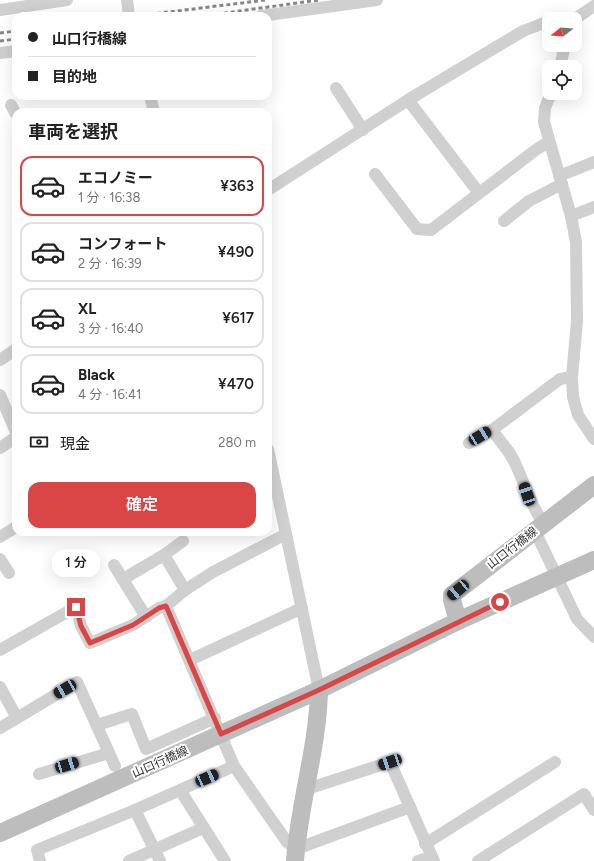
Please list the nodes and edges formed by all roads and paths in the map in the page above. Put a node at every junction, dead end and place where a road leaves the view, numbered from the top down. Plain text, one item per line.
1 (67, 0) edge
2 (127, 0) edge
3 (377, 0) edge
4 (594, 6) edge
5 (0, 10) edge
6 (128, 12) edge
7 (272, 14) edge
8 (582, 14) edge
9 (542, 24) edge
10 (12, 52) edge
11 (0, 53) edge
12 (336, 88) dead end
13 (408, 100) junction
14 (548, 100) edge
15 (362, 130) junction
16 (549, 142) junction
17 (594, 162) edge
18 (375, 174) dead end
19 (560, 180) junction
20 (272, 187) edge
21 (479, 194) junction
22 (594, 207) edge
23 (571, 216) junction
24 (504, 221) dead end
25 (12, 352) edge
26 (0, 360) edge
27 (572, 377) junction
28 (0, 395) edge
29 (12, 423) edge
30 (492, 430) junction
31 (12, 439) edge
32 (594, 439) edge
33 (469, 443) dead end
34 (0, 448) edge
35 (272, 468) edge
36 (594, 485) edge
37 (540, 528) junction
38 (12, 530) edge
39 (286, 534) junction
40 (0, 538) edge
41 (183, 541) dead end
42 (164, 555) junction
43 (0, 559) edge
44 (594, 560) edge
45 (114, 565) dead end
46 (9, 573) dead end
47 (556, 577) junction
48 (123, 579) junction
49 (185, 590) junction
50 (166, 606) junction
51 (302, 608) junction
52 (146, 617) junction
53 (458, 621) junction
54 (594, 637) edge
55 (0, 650) edge
56 (190, 660) junction
57 (0, 687) edge
58 (319, 690) junction
59 (17, 718) junction
60 (97, 725) junction
61 (218, 726) junction
62 (0, 728) edge
63 (109, 752) junction
64 (555, 762) dead end
65 (115, 766) dead end
66 (234, 766) junction
67 (39, 774) dead end
68 (180, 790) junction
69 (304, 790) junction
70 (410, 807) junction
71 (135, 810) junction
72 (594, 810) edge
73 (203, 828) junction
74 (0, 834) edge
75 (425, 844) junction
76 (154, 849) junction
77 (295, 855) edge
78 (432, 859) edge
79 (40, 861) edge
80 (129, 861) edge
81 (160, 861) edge
82 (224, 861) edge
83 (418, 861) edge
84 (478, 861) edge

1 - 5 street
2 - 6 street
3 - 7 street
4 - 8 street
9 - 13 street
10 - 11 street
12 - 15 street
13 - 15 street
13 - 21 street
14 - 16 street
15 - 20 street
16 - 19 street
16 - 21 street
17 - 19 street
18 - 21 street
19 - 23 street
19 - 24 street
22 - 23 street
23 - 27 street
25 - 26 street
27 - 30 street
27 - 32 street
28 - 29 street
30 - 33 street
30 - 37 street
31 - 34 street
35 - 39 street
36 - 37 main road, 山口行橋線
37 - 47 street
37 - 53 main road, 山口行橋線
38 - 40 street
39 - 49 street
39 - 51 street
41 - 42 street
42 - 48 street
42 - 49 street
43 - 46 street
44 - 47 main road, 山口行橋線
45 - 48 street
47 - 53 main road, 山口行橋線
47 - 54 street
48 - 52 street
49 - 50 street
50 - 52 street
50 - 56 street
51 - 56 street
51 - 58 street
52 - 55 street
53 - 58 main road, 山口行橋線
56 - 61 street
57 - 59 street
58 - 61 main road, 山口行橋線
58 - 69 main road
59 - 60 street
59 - 62 street
60 - 61 street
60 - 63 street
61 - 66 street
61 - 74 main road, 山口行橋線
63 - 65 street
63 - 67 street
64 - 75 street
66 - 68 street
66 - 77 street
68 - 71 street
68 - 73 street
69 - 70 street
69 - 77 main road
70 - 75 street
70 - 77 street
71 - 76 street
71 - 79 street
72 - 84 street
73 - 76 street
73 - 82 street
75 - 78 street
76 - 80 street
76 - 81 street
78 - 83 street

